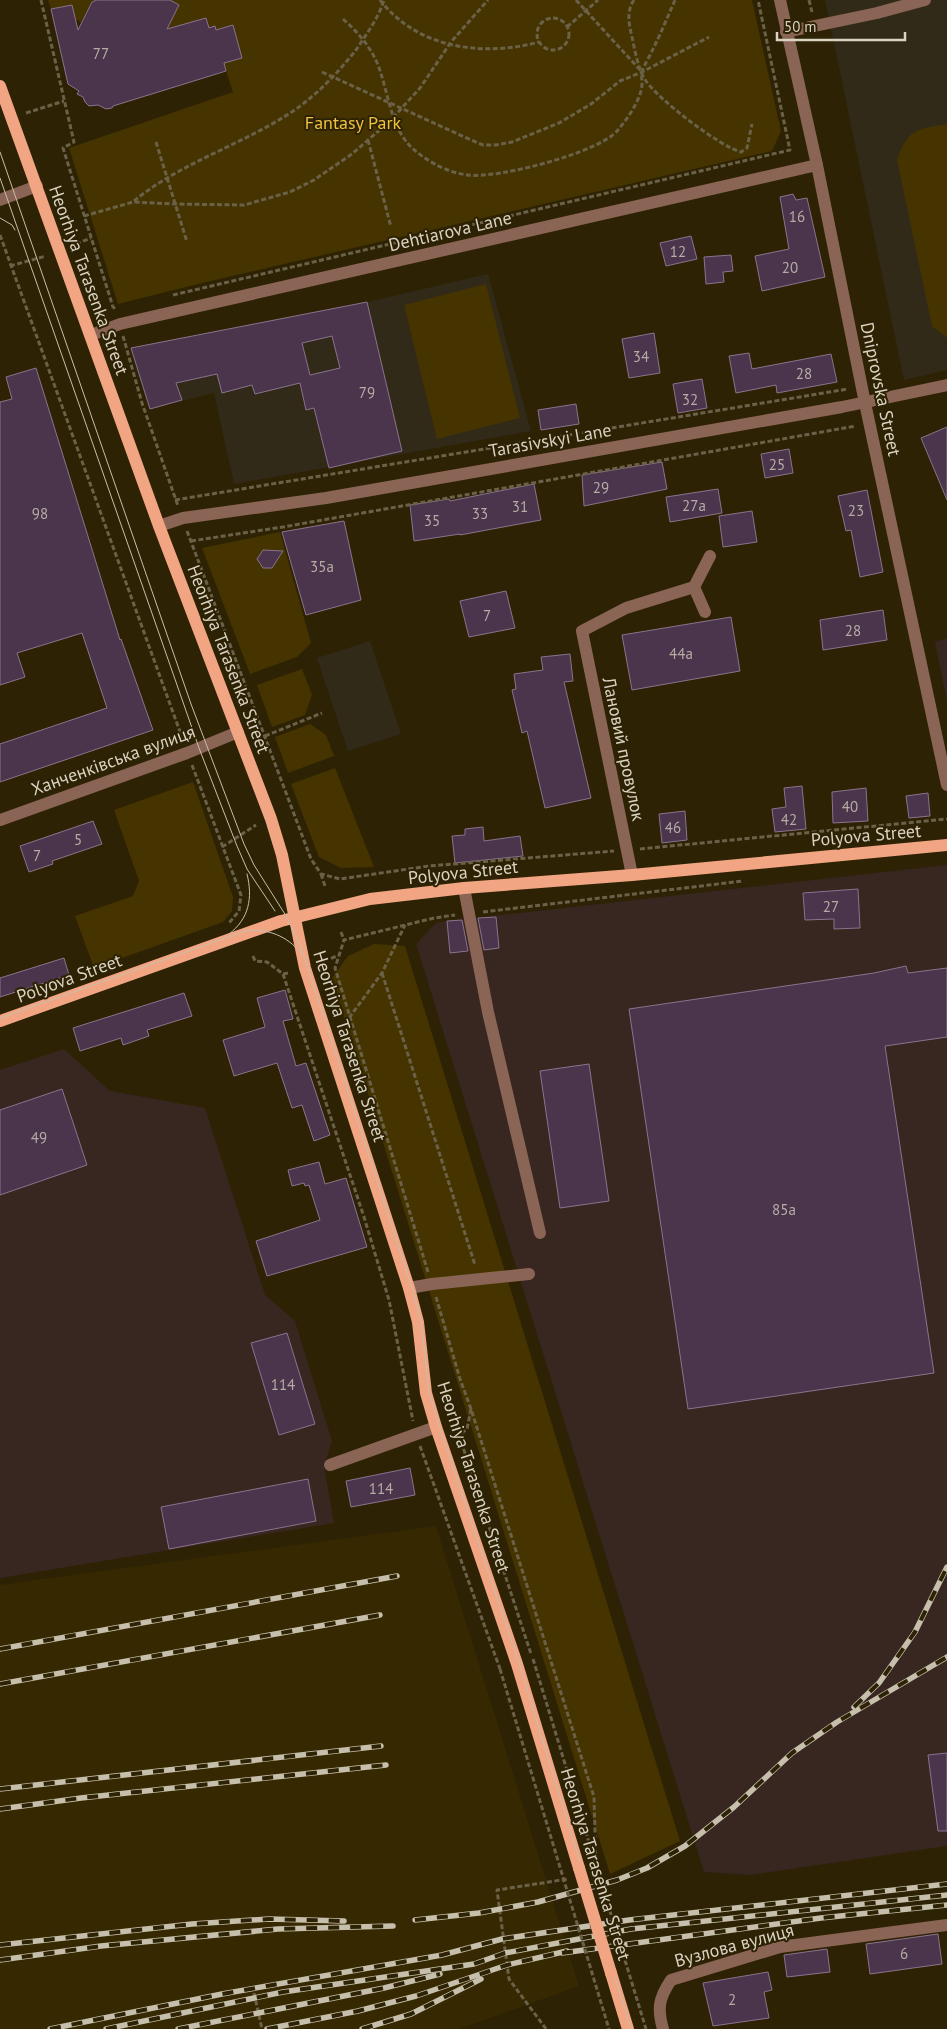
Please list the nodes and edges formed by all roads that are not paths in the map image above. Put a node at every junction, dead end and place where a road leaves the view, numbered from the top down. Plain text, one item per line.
1 (780, 0) edge
2 (925, 0) edge
3 (786, 32) junction
4 (0, 86) edge
5 (818, 165) junction
6 (37, 186) junction
7 (0, 200) edge
8 (91, 335) junction
9 (947, 385) edge
10 (865, 402) junction
11 (159, 526) junction
12 (710, 556) dead end
13 (694, 587) junction
14 (705, 612) dead end
15 (238, 732) junction
16 (947, 785) edge
17 (0, 820) edge
18 (947, 845) edge
19 (632, 875) junction
20 (464, 888) junction
21 (293, 917) junction
22 (0, 1021) edge
23 (540, 1233) dead end
24 (529, 1274) dead end
25 (409, 1288) junction
26 (436, 1427) junction
27 (330, 1465) dead end
28 (947, 1925) edge
29 (628, 2029) edge
30 (663, 2029) edge

1 - 3 street, Dniprovska Street
2 - 3 street
3 - 5 street, Dniprovska Street
4 - 6 main road, Heorhiya Tarasenka Street
5 - 8 street, Dehtiarova Lane
5 - 10 street, Dniprovska Street
6 - 7 street
6 - 8 main road, Heorhiya Tarasenka Street
8 - 11 main road, Heorhiya Tarasenka Street
9 - 10 street, Tarasivskyi Lane
10 - 11 street, Tarasivskyi Lane
10 - 16 street, Dniprovska Street
11 - 15 main road, Heorhiya Tarasenka Street
12 - 13 street
13 - 14 street
13 - 19 street, Лановий провулок
15 - 17 street, Ханченківська вулиця
15 - 21 main road, Heorhiya Tarasenka Street
18 - 19 main road, Polyova Street
19 - 20 main road, Polyova Street
20 - 21 main road, Polyova Street
20 - 23 street
21 - 22 main road, Polyova Street
21 - 25 main road, Heorhiya Tarasenka Street
24 - 25 street
25 - 26 main road, Heorhiya Tarasenka Street
26 - 27 street
26 - 29 main road, Heorhiya Tarasenka Street, bridge
28 - 30 street, Вузлова вулиця

